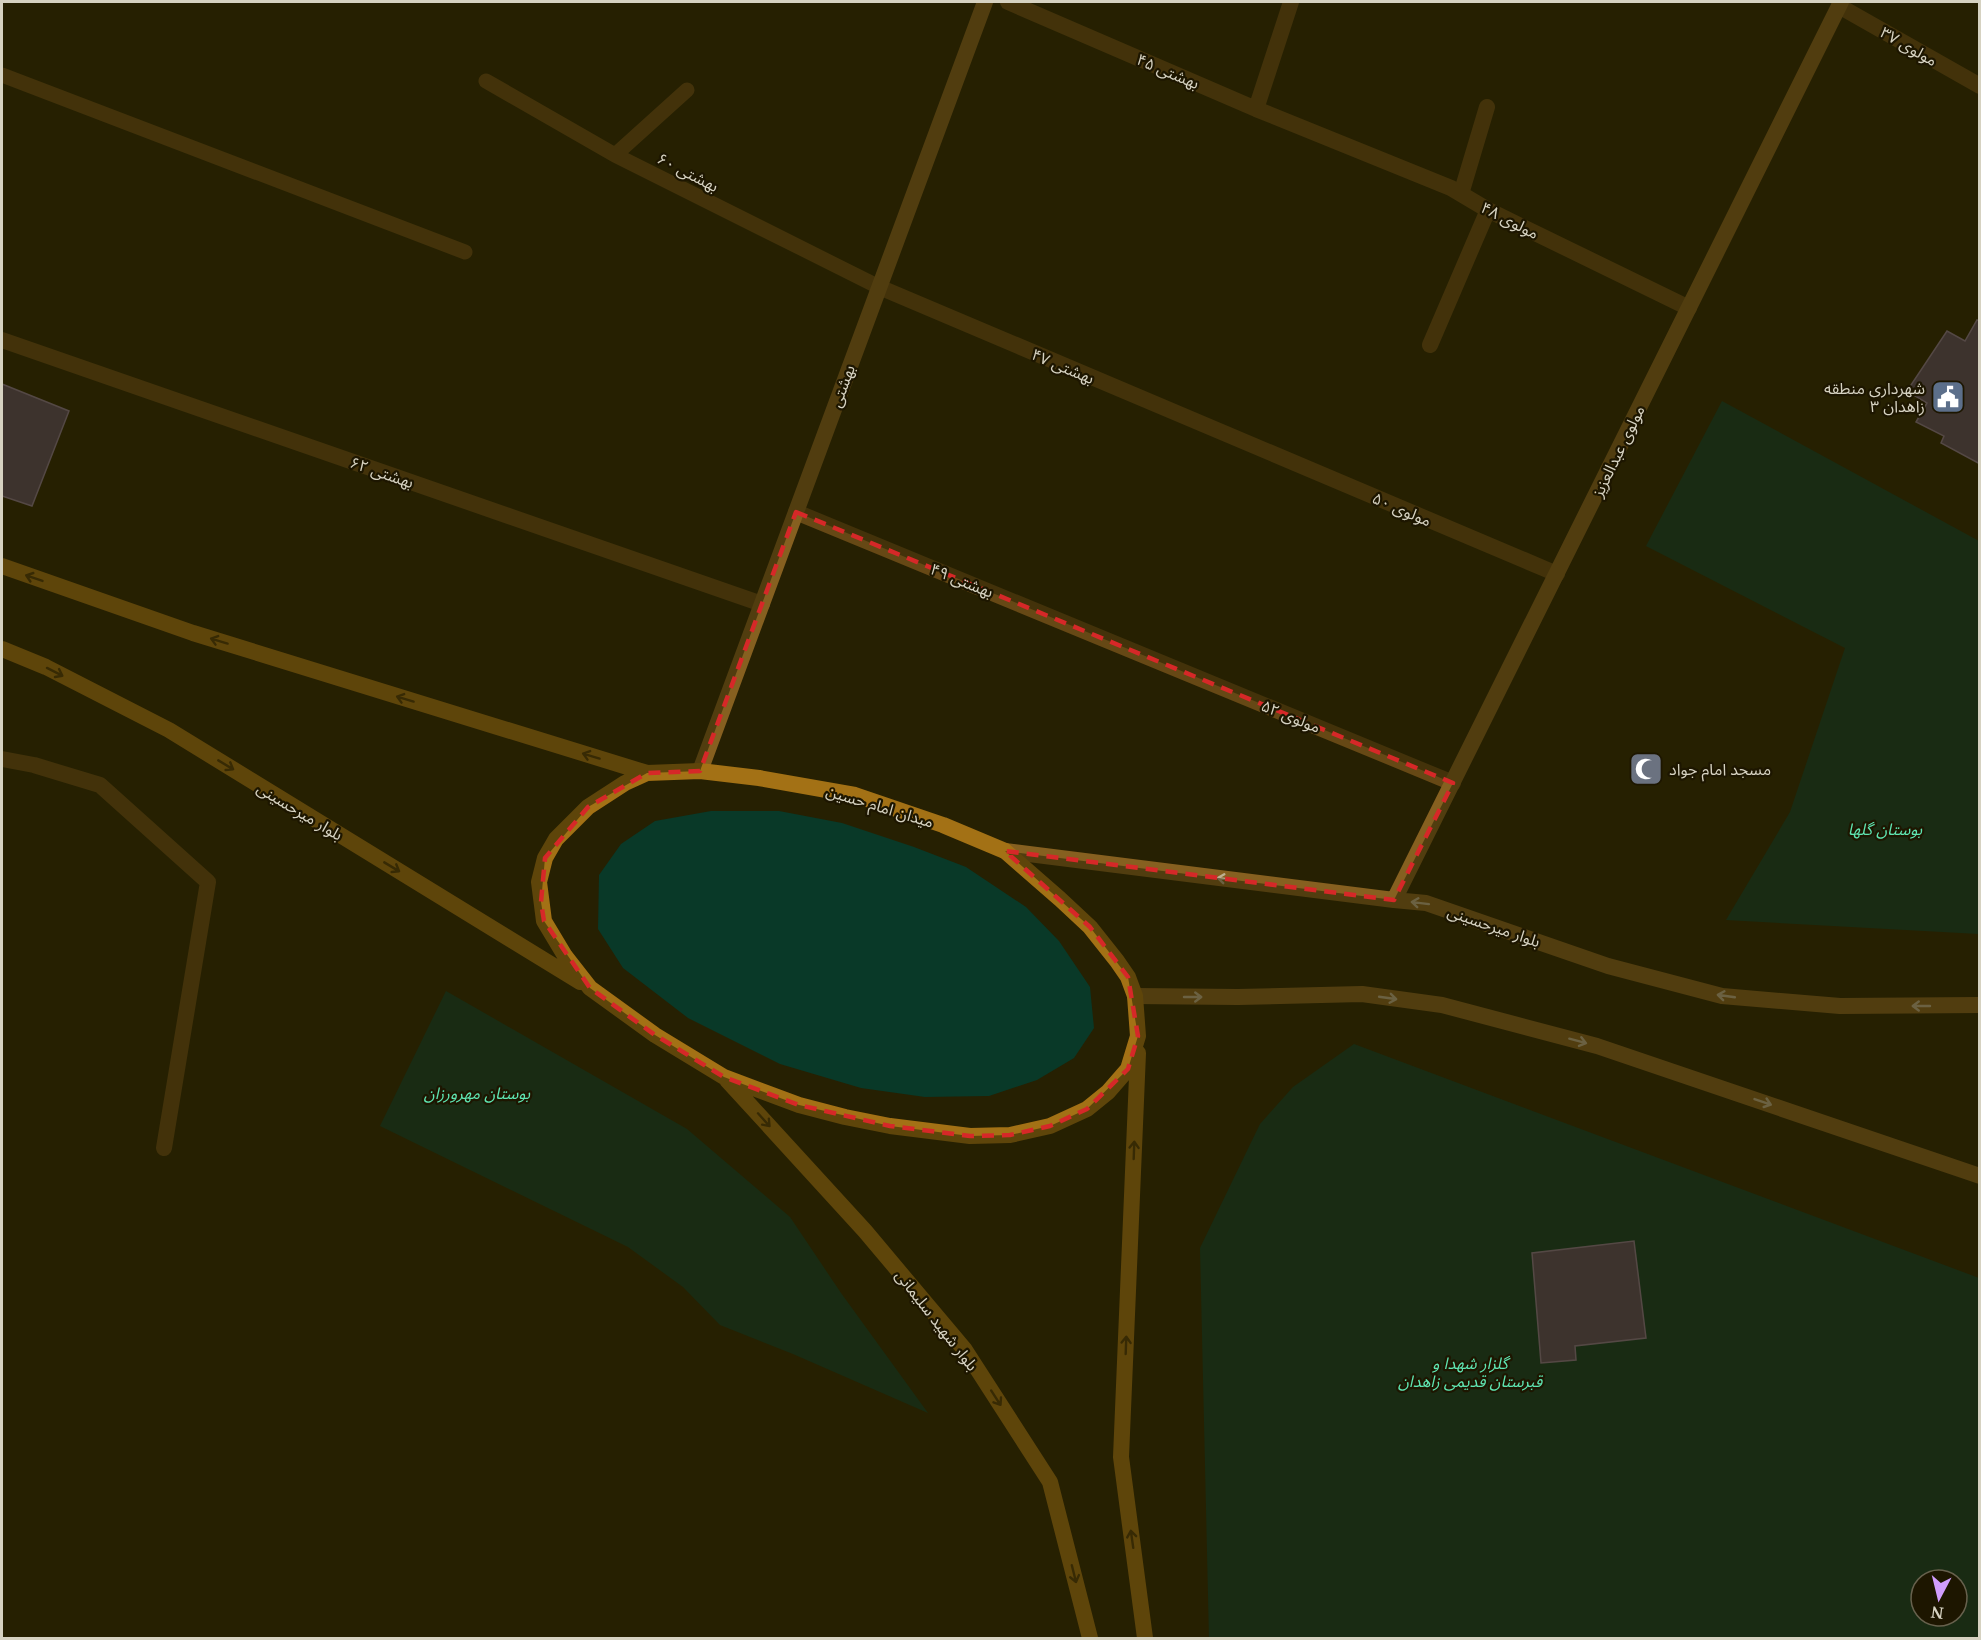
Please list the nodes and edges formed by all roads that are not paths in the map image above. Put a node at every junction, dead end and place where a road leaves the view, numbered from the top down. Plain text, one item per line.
1 (985, 2) edge
2 (1008, 2) edge
3 (1291, 2) edge
4 (1840, 4) edge
5 (2, 75) edge
6 (486, 81) dead end
7 (1980, 86) edge
8 (687, 90) dead end
9 (1487, 107) dead end
10 (1256, 109) junction
11 (1329, 137) joint
12 (615, 155) junction
13 (1461, 194) junction
14 (1488, 210) junction
15 (465, 252) dead end
16 (879, 287) junction
17 (1689, 308) junction
18 (2, 340) edge
19 (1430, 345) dead end
20 (1247, 444) joint
21 (796, 512) junction
22 (2, 566) edge
23 (1557, 574) junction
24 (762, 604) junction
25 (2, 649) edge
26 (1128, 649) joint
27 (2, 759) edge
28 (700, 771) junction
29 (647, 773) junction
30 (1453, 783) junction
31 (1005, 851) junction
32 (1395, 900) junction
33 (590, 988) junction
34 (1135, 996) junction
35 (1980, 1005) edge
36 (1138, 1035) junction
37 (724, 1077) junction
38 (164, 1148) dead end
39 (1980, 1176) edge
40 (1090, 1638) edge
41 (1145, 1638) edge

1 - 16 main road, بهشتی
2 - 10 street, بهشتی ۴۵
3 - 10 street
4 - 7 street, مولوی ۳۷
4 - 17 main road, مولوی عبدالعزیز
5 - 15 lane
6 - 12 lane, بهشتی ۶۰
8 - 12 lane
9 - 13 street
10 - 11 street, بهشتی ۴۵
11 - 13 street, مولوی ۴۸
12 - 16 lane, بهشتی ۶۰
13 - 14 street, مولوی ۴۸
14 - 17 street, مولوی ۴۸
14 - 19 street
16 - 20 street, بهشتی ۴۷
16 - 21 main road, بهشتی
17 - 23 main road, مولوی عبدالعزیز
18 - 24 street, بهشتی ۶۲
20 - 23 street, مولوی ۵۰
21 - 24 main road, بهشتی
21 - 26 street, بهشتی ۴۹
29 -> 22 main road
23 - 30 main road, مولوی عبدالعزیز
24 - 28 main road, بهشتی
25 -> 33 main road, بلوار میرحسینی
26 - 30 street, مولوی ۵۲
27 - 38 street
28 - 29 main road, میدان امام حسین
28 - 31 main road, میدان امام حسین
29 - 33 main road, میدان امام حسین
30 - 32 main road, مولوی عبدالعزیز
32 -> 31 main road, بلوار میرحسینی
31 - 34 main road, میدان امام حسین
35 -> 32 main road, بلوار میرحسینی
33 - 37 main road, میدان امام حسین
34 - 36 main road, میدان امام حسین
34 -> 39 main road
36 - 37 main road, میدان امام حسین
41 -> 36 main road
37 -> 40 main road, بلوار شهید سلیمانی

